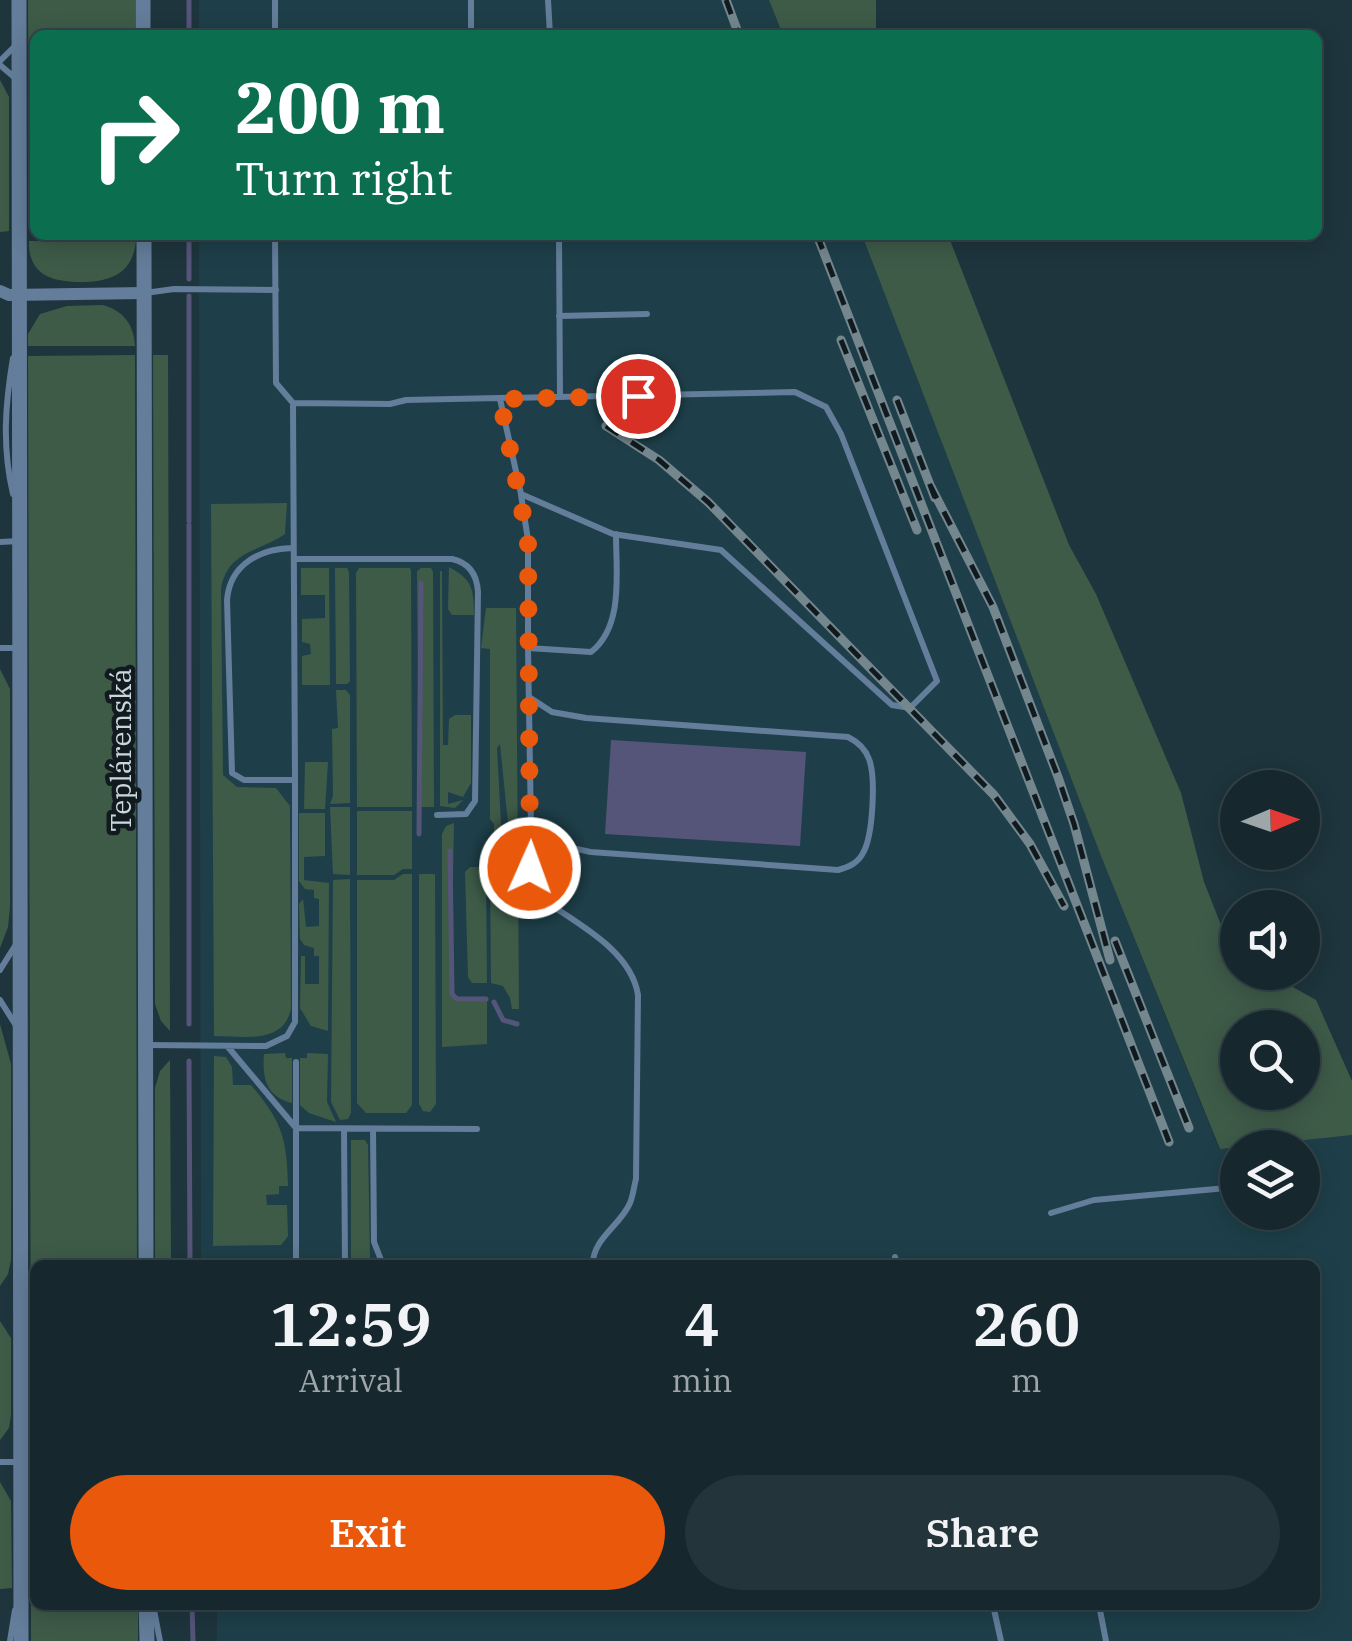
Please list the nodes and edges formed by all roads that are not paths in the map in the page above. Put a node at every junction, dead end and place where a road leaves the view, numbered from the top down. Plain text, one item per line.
1 (19, 0) edge
2 (144, 0) edge
3 (275, 0) edge
4 (471, 0) edge
5 (548, 0) edge
6 (19, 30) junction
7 (144, 30) edge
8 (275, 30) edge
9 (472, 30) edge
10 (550, 30) edge
11 (0, 63) edge
12 (19, 95) junction
13 (146, 240) edge
14 (276, 240) edge
15 (558, 240) edge
16 (276, 290) junction
17 (0, 291) edge
18 (144, 293) junction
19 (19, 295) junction
20 (647, 314) dead end
21 (559, 316) junction
22 (560, 398) junction
23 (500, 399) junction
24 (293, 403) junction
25 (521, 494) junction
26 (616, 534) junction
27 (20, 541) junction
28 (0, 542) edge
29 (292, 548) junction
30 (296, 559) junction
31 (0, 648) edge
32 (20, 648) junction
33 (528, 648) junction
34 (529, 697) junction
35 (294, 780) junction
36 (437, 815) dead end
37 (532, 824) junction
38 (21, 926) junction
39 (0, 970) edge
40 (0, 1000) edge
41 (146, 1045) junction
42 (227, 1046) junction
43 (21, 1048) junction
44 (296, 1062) dead end
45 (296, 1128) junction
46 (344, 1129) junction
47 (373, 1129) junction
48 (477, 1129) dead end
49 (1220, 1189) edge
50 (1051, 1213) dead end
51 (146, 1260) edge
52 (296, 1260) edge
53 (345, 1260) edge
54 (381, 1260) edge
55 (593, 1260) edge
56 (0, 1462) edge
57 (28, 1462) edge
58 (21, 1569) junction
59 (149, 1610) edge
60 (151, 1610) edge
61 (995, 1610) edge
62 (1100, 1610) edge
63 (10, 1641) edge
64 (21, 1641) edge
65 (146, 1641) edge
66 (160, 1641) edge
67 (1001, 1641) edge
68 (1106, 1641) edge

1 - 6 street
2 - 7 street
3 - 8 lane
4 - 9 lane
5 - 10 lane
6 - 11 lane
6 - 12 street
11 - 12 lane
12 - 19 street
13 - 18 street, Teplárenská
14 - 16 lane
15 - 21 lane
16 - 18 lane
16 - 24 lane
17 - 19 street
18 - 19 street
18 - 41 street, Teplárenská
19 - 27 street
20 - 21 lane
21 - 22 lane
22 - 23 lane
22 - 26 lane
23 - 24 lane
23 - 25 lane
24 - 29 lane
25 - 26 lane
25 - 33 lane
26 - 33 lane
27 - 28 lane
27 - 32 street
29 - 30 lane
29 - 35 lane
30 - 35 lane
30 - 36 lane
31 - 32 lane
32 - 38 street
33 - 34 lane
34 - 37 lane
34 - 37 lane
35 - 42 lane
37 - 55 lane
38 - 39 lane
38 - 43 street
40 - 43 lane
41 - 42 lane
41 - 51 street, Teplárenská
42 - 45 lane
43 - 57 street
44 - 45 lane
45 - 46 lane
45 - 52 lane
46 - 47 lane
46 - 53 lane
47 - 48 lane
47 - 54 lane
49 - 50 lane
56 - 57 lane
57 - 58 street
58 - 63 lane
58 - 64 street
59 - 65 street
60 - 66 lane
61 - 67 lane
62 - 68 lane

